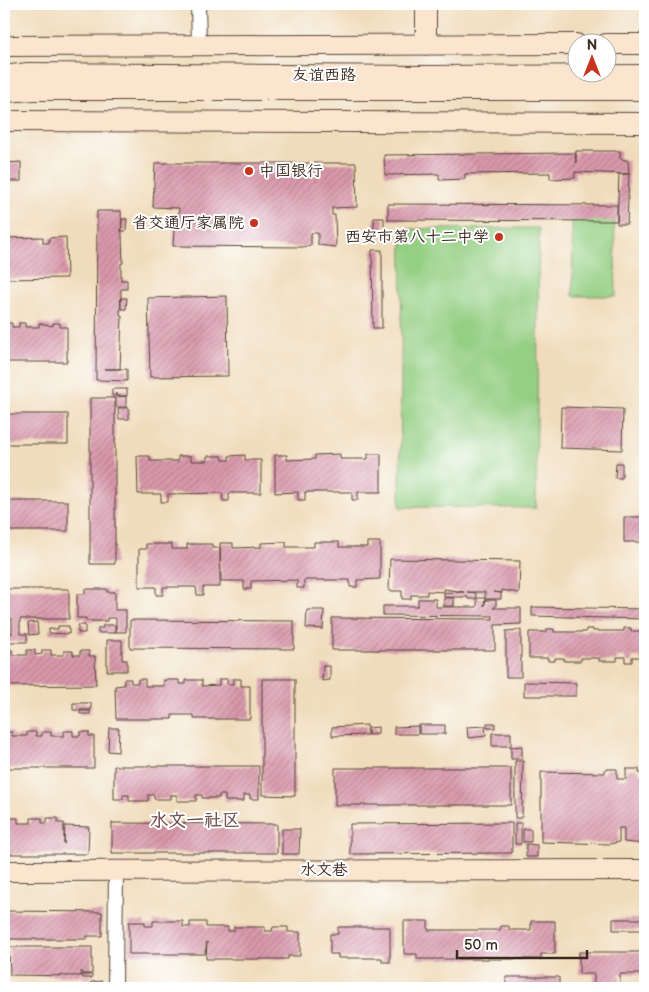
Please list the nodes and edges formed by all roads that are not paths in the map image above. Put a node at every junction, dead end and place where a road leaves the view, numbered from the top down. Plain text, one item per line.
1 (198, 4) edge
2 (426, 4) edge
3 (566, 44) edge
4 (616, 44) edge
5 (645, 44) edge
6 (199, 45) junction
7 (426, 45) junction
8 (4, 46) edge
9 (645, 75) edge
10 (4, 76) edge
11 (645, 90) edge
12 (4, 92) edge
13 (4, 121) edge
14 (645, 124) edge
15 (116, 870) junction
16 (645, 870) edge
17 (4, 871) edge
18 (115, 988) edge

1 - 6 street
2 - 7 street
3 - 7 street
4 - 5 street
6 - 7 street
6 - 8 street
9 - 10 street, 友谊西路
11 - 12 street, 友谊西路
13 - 14 street
15 - 16 street, 水文巷
15 - 17 street, 水文巷
15 - 18 street

